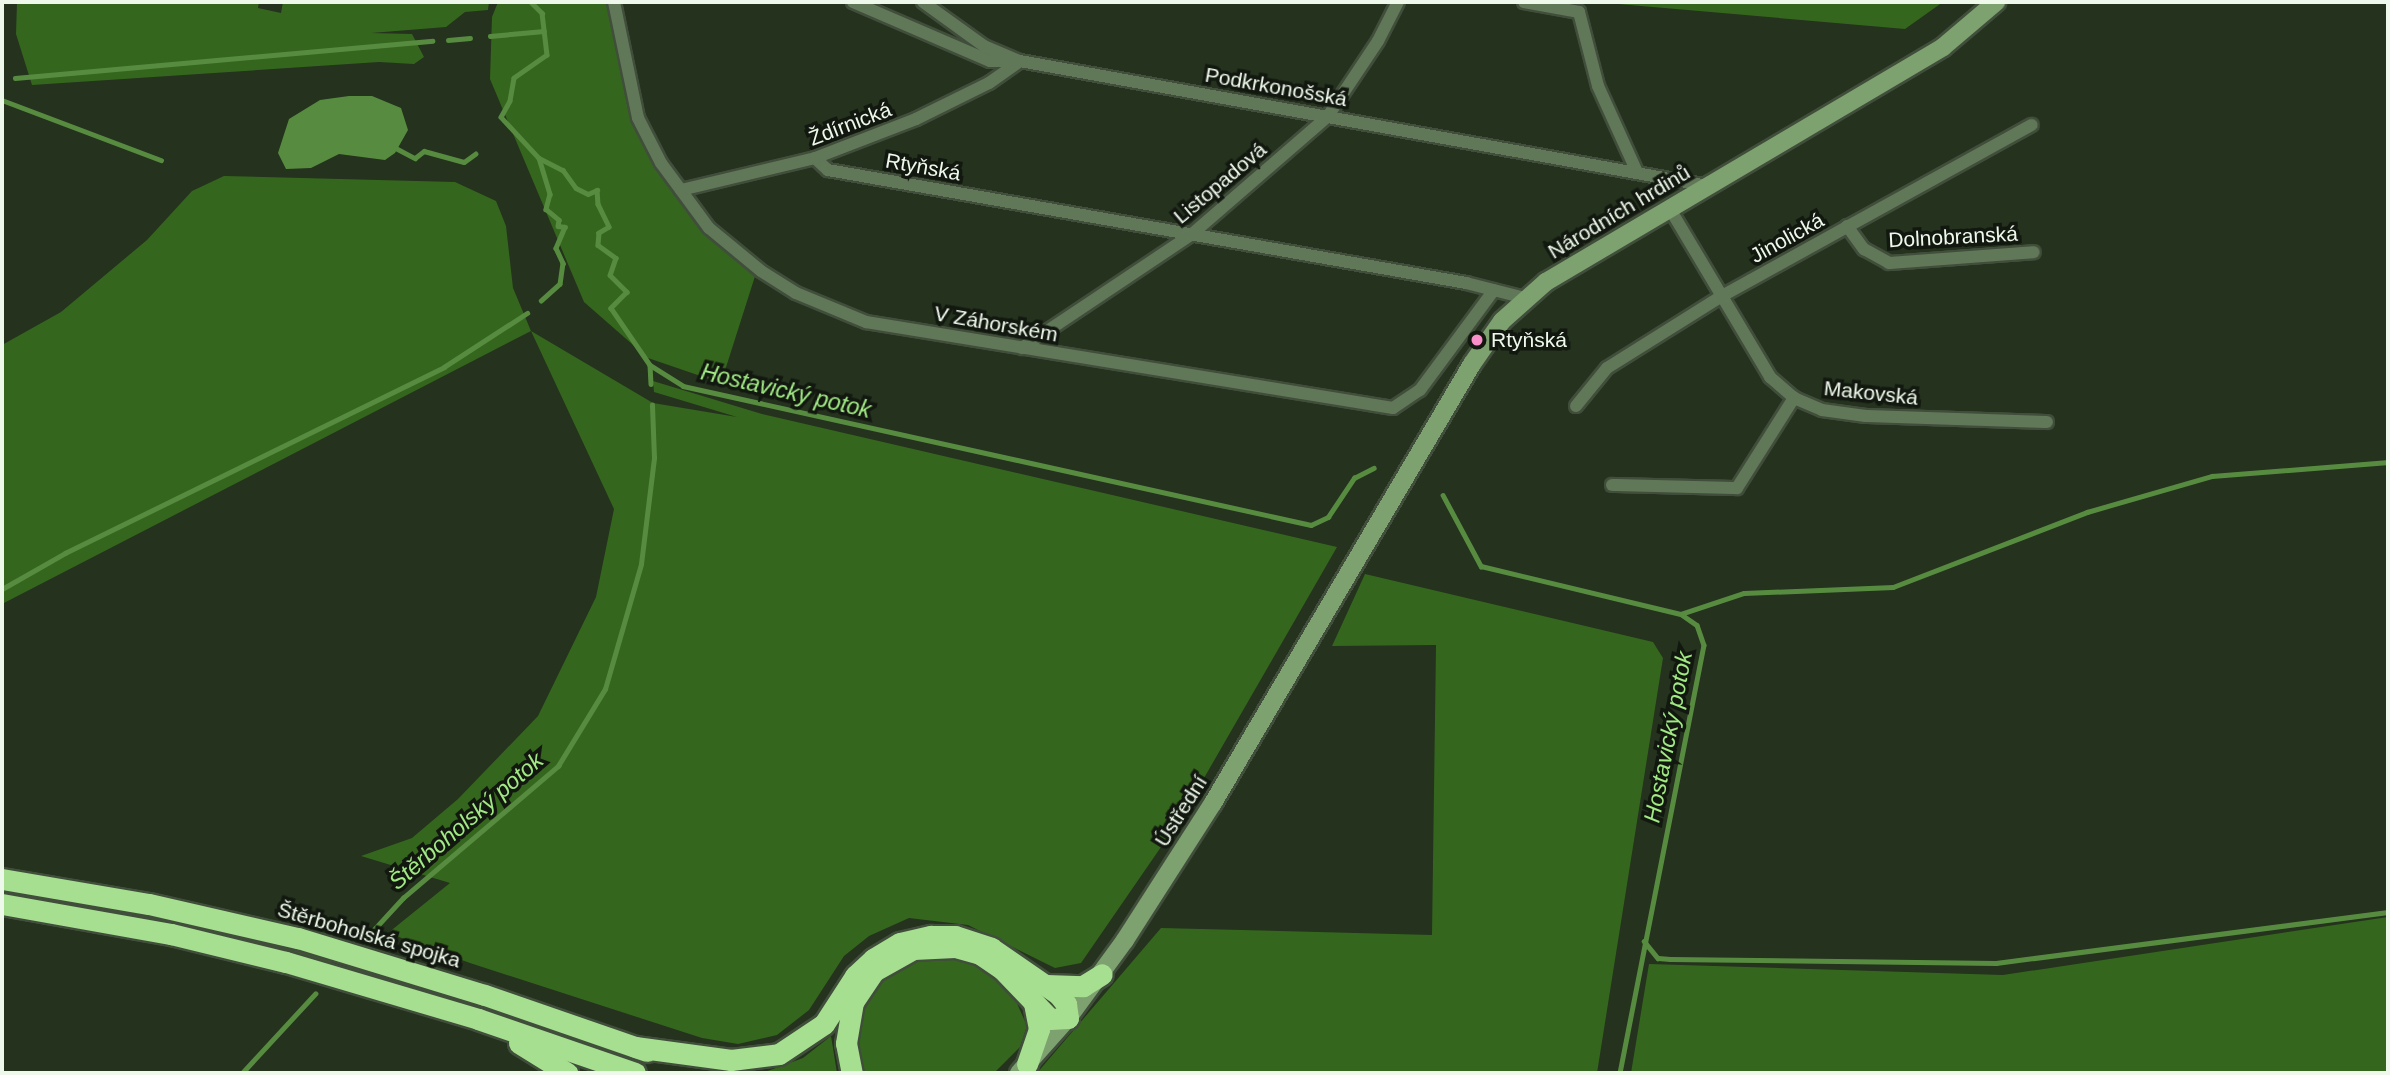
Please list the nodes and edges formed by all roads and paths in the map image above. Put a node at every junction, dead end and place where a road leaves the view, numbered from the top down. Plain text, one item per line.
1 (614, 2) edge
2 (853, 2) edge
3 (923, 2) edge
4 (1398, 2) edge
5 (1524, 2) edge
6 (1996, 2) edge
7 (1020, 61) junction
8 (1328, 116) junction
9 (2032, 124) dead end
10 (814, 158) junction
11 (1637, 172) junction
12 (1708, 186) junction
13 (681, 190) junction
14 (1670, 209) junction
15 (1847, 226) junction
16 (1192, 234) junction
17 (2034, 252) dead end
18 (1494, 290) junction
19 (1720, 297) junction
20 (1525, 298) junction
21 (1022, 348) junction
22 (1794, 398) junction
23 (1576, 406) dead end
24 (2047, 422) dead end
25 (1612, 485) dead end
26 (1357, 555) joint
27 (2, 879) edge
28 (2, 904) edge
29 (1102, 974) junction
30 (1039, 994) junction
31 (1068, 1018) junction
32 (478, 1019) junction
33 (635, 1047) junction
34 (1023, 1069) edge
35 (568, 1073) edge
36 (635, 1073) edge
37 (712, 1073) edge
38 (852, 1073) edge

1 - 13 street, V Záhorském
2 - 7 street
3 - 7 street, Podkrkonošská
4 - 8 street, Listopadová
5 - 11 street
6 - 12 street, Národních hrdinů
7 - 8 street, Podkrkonošská
7 - 10 street, Ždírnická
8 - 11 street, Podkrkonošská
8 - 16 street, Listopadová
9 - 15 street, Jinolická
10 - 13 street, Ždírnická
10 - 16 street, Rtyňská
11 - 12 street, Podkrkonošská
12 - 14 street, Národních hrdinů
13 - 21 street, V Záhorském
14 - 19 street, Makovská
14 - 20 street, Národních hrdinů
15 - 17 street, Dolnobranská
15 - 19 street, Jinolická
16 - 18 street, Rtyňská
16 - 21 street, Listopadová
18 - 20 street, Rtyňská
18 - 21 street, V Záhorském
19 - 22 street, Makovská
19 - 23 street, Jinolická
20 - 26 street, Národních hrdinů
22 - 24 street, Makovská
22 - 25 street
26 - 29 street, Ústřední
27 - 33 highway, Štěrboholská spojka
28 - 32 highway
29 - 30 highway
29 - 31 street, Ústřední
30 - 31 highway
30 - 33 highway
30 - 34 highway
30 - 38 highway
31 - 34 street, Ústřední
32 - 35 highway
32 - 36 highway
33 - 37 highway, Štěrboholská spojka

